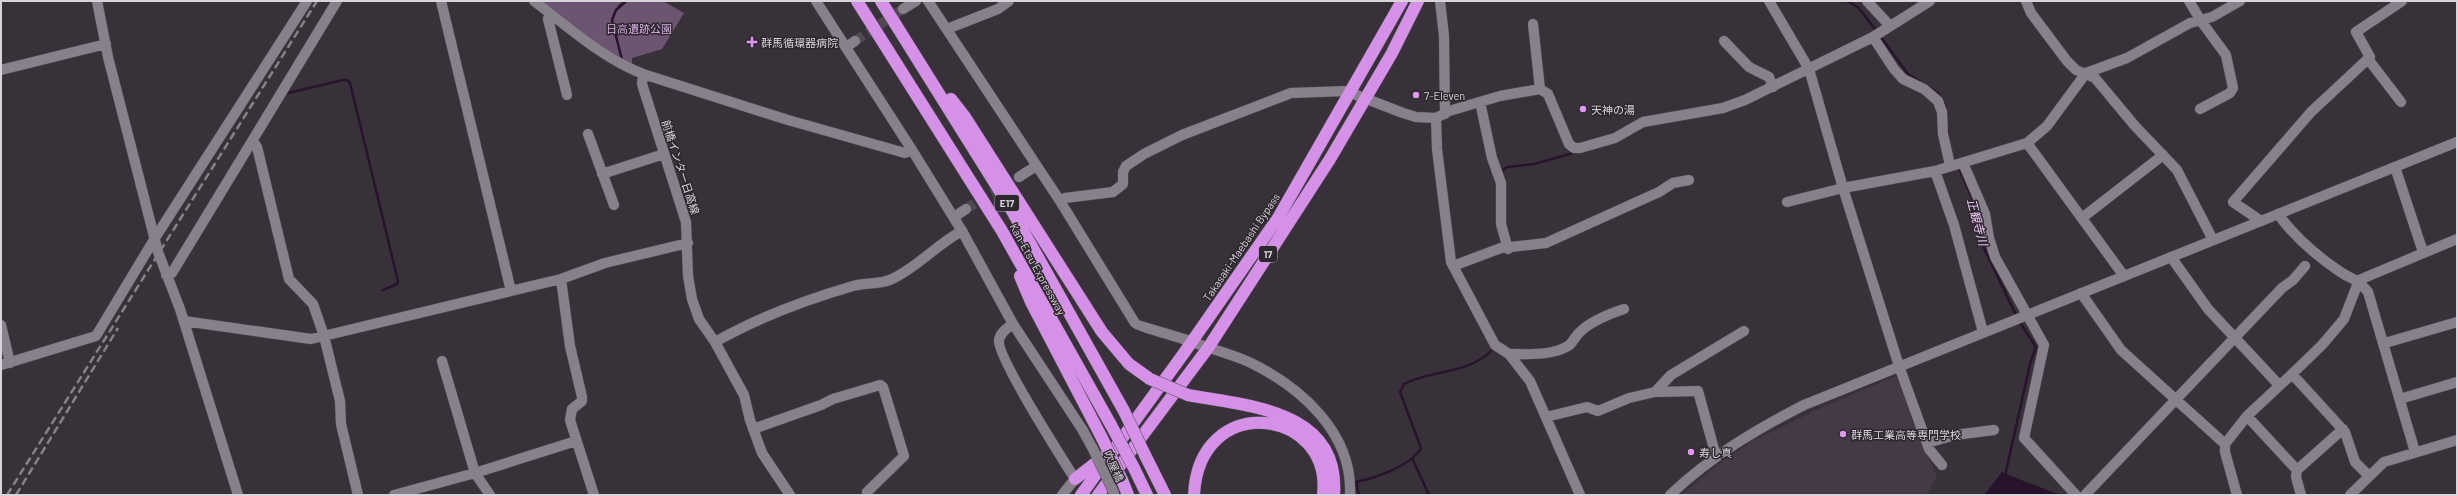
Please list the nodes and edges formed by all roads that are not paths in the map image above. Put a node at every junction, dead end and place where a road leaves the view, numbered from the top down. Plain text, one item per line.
1 (97, 1) edge
2 (307, 1) edge
3 (337, 1) edge
4 (441, 1) edge
5 (534, 1) edge
6 (816, 1) edge
7 (858, 1) edge
8 (881, 1) edge
9 (916, 1) edge
10 (928, 1) edge
11 (1009, 1) edge
12 (1402, 1) edge
13 (1418, 1) edge
14 (1440, 1) edge
15 (1768, 1) edge
16 (1867, 1) edge
17 (1930, 1) edge
18 (2026, 1) edge
19 (2189, 1) edge
20 (2240, 1) edge
21 (2402, 1) edge
22 (904, 9) tunnel mouth
23 (550, 13) junction
24 (2201, 21) junction
25 (1533, 24) dead end
26 (1890, 26) junction
27 (947, 29) junction
28 (1873, 36) junction
29 (855, 41) tunnel mouth
30 (1724, 41) dead end
31 (106, 44) junction
32 (846, 47) junction
33 (915, 53) junction
34 (2368, 59) junction
35 (1809, 69) junction
36 (1, 70) edge
37 (2086, 73) junction
38 (642, 74) junction
39 (1773, 87) junction
40 (1540, 89) junction
41 (1351, 92) junction
42 (567, 95) dead end
43 (1366, 97) junction
44 (1480, 102) junction
45 (2401, 102) dead end
46 (2200, 108) dead end
47 (1440, 116) junction
48 (588, 134) dead end
49 (252, 141) junction
50 (2457, 142) edge
51 (2027, 143) junction
52 (912, 150) junction
53 (664, 154) junction
54 (2163, 155) junction
55 (1963, 163) junction
56 (1950, 165) junction
57 (1036, 166) junction
58 (2395, 167) junction
59 (1935, 171) junction
60 (602, 174) junction
61 (1019, 177) tunnel mouth
62 (1689, 180) dead end
63 (1843, 188) junction
64 (1060, 201) junction
65 (1787, 202) dead end
66 (614, 205) dead end
67 (966, 209) tunnel mouth
68 (2278, 214) junction
69 (954, 217) junction
70 (2082, 218) junction
71 (2262, 221) junction
72 (962, 231) junction
73 (1002, 231) junction
74 (155, 238) junction
75 (2457, 239) edge
76 (2213, 240) junction
77 (688, 243) junction
78 (1508, 248) junction
79 (2423, 252) junction
80 (2171, 257) junction
81 (1453, 266) junction
82 (2305, 266) dead end
83 (166, 275) junction
84 (2124, 276) junction
85 (561, 279) junction
86 (2359, 280) junction
87 (511, 291) junction
88 (2081, 293) junction
89 (1624, 309) dead end
90 (2028, 315) junction
91 (184, 321) junction
92 (2457, 322) edge
93 (1013, 324) junction
94 (1, 325) edge
95 (1744, 331) dead end
96 (1983, 332) junction
97 (324, 336) junction
98 (2235, 337) junction
99 (716, 342) junction
100 (1192, 342) junction
101 (2385, 343) junction
102 (1208, 348) junction
103 (1509, 354) junction
104 (442, 361) dead end
105 (6, 364) edge
106 (1899, 366) junction
107 (2292, 374) junction
108 (2457, 382) edge
109 (2279, 385) junction
110 (1655, 392) junction
111 (2400, 399) junction
112 (2175, 400) junction
113 (2247, 416) junction
114 (1546, 417) junction
115 (753, 429) junction
116 (2343, 429) junction
117 (1994, 430) dead end
118 (1128, 432) junction
119 (2457, 440) edge
120 (576, 441) junction
121 (1927, 443) junction
122 (2225, 444) junction
123 (2414, 452) junction
124 (1716, 456) junction
125 (1942, 465) dead end
126 (2297, 470) junction
127 (475, 473) junction
128 (2369, 476) junction
129 (1074, 480) junction
130 (867, 492) dead end
131 (1114, 494) edge
132 (238, 495) edge
133 (358, 495) edge
134 (394, 495) edge
135 (490, 495) edge
136 (594, 495) edge
137 (790, 495) edge
138 (1062, 495) edge
139 (1081, 495) edge
140 (1098, 495) edge
141 (1128, 495) edge
142 (1147, 495) edge
143 (1165, 495) edge
144 (1194, 495) edge
145 (1323, 495) edge
146 (1334, 495) edge
147 (1350, 495) edge
148 (1580, 495) edge
149 (1670, 495) edge
150 (2076, 495) edge
151 (2085, 495) edge
152 (2237, 495) edge
153 (2301, 495) edge
154 (2350, 495) edge

1 - 31 street
2 - 74 street
3 - 49 street
4 - 87 street
5 - 23 street
6 - 32 street, 吹屋橋
7 - 73 highway, Kan-Etsu Expressway / E17
8 - 33 highway, Kan-Etsu Expressway / E17
9 - 22 street
10 - 27 street
11 - 27 street
12 - 41 highway, Takasaki-Maebashi Bypass / 17
13 - 43 highway, 17
14 - 47 street
15 - 35 street
16 - 26 street
17 - 26 street
18 - 37 street
19 - 24 street
20 - 24 street
21 - 34 street
23 - 38 street
23 - 42 street
24 - 37 street
24 - 46 street
25 - 40 street
26 - 28 street
27 - 57 street
28 - 35 street
28 - 56 street
29 - 32 street
30 - 39 street
31 - 36 street
31 - 74 street
32 - 52 street, 吹屋橋
33 - 143 highway, Kan-Etsu Expressway / E17, bridge
33 - 146 highway, bridge
34 - 45 street
34 - 71 street
35 - 39 street
35 - 63 street
37 - 51 street
37 - 54 street
38 - 52 street
38 - 53 street, 前橋インター日高線
39 - 40 street
40 - 44 street
41 - 43 street
41 - 64 street
41 - 100 highway, Takasaki-Maebashi Bypass / 17
43 - 47 street
43 - 102 highway, 17
44 - 47 street
44 - 78 street
47 - 81 street
48 - 60 street
49 - 83 street
49 - 97 street
50 - 58 street
51 - 55 street
51 - 70 street
52 - 69 street, 吹屋橋
53 - 60 street
53 - 77 street, 前橋インター日高線
54 - 70 street
54 - 76 street
55 - 56 street
55 - 90 street
56 - 59 street
57 - 61 street
57 - 64 street
58 - 68 street
58 - 79 street
59 - 63 street
59 - 96 street
60 - 66 street
62 - 78 street
63 - 65 street
63 - 106 street
64 - 100 street
67 - 69 street
68 - 71 street
68 - 86 street
69 - 72 street, 吹屋橋
70 - 84 street
71 - 76 street
72 - 93 street, 吹屋橋
72 - 99 street
73 - 141 highway, bridge
73 - 142 highway, Kan-Etsu Expressway / E17, bridge
74 - 83 street
74 - 105 street
75 - 79 street
76 - 80 street
77 - 85 street
77 - 99 street, 前橋インター日高線
78 - 81 street
79 - 86 street
80 - 84 street
80 - 98 street
81 - 103 street
82 - 98 street
83 - 91 street
84 - 88 street
85 - 87 street
85 - 120 street
86 - 101 street
86 - 107 street
87 - 97 street
88 - 90 street
88 - 112 street
89 - 103 street
90 - 96 street
90 - 150 street
91 - 97 street
91 - 132 street
92 - 101 street
93 - 129 street
93 - 131 street, 吹屋橋, bridge
94 - 105 street
95 - 110 street
96 - 106 street
97 - 133 street
98 - 109 street
98 - 112 street
99 - 115 street, 前橋インター日高線
100 - 102 street
100 - 118 highway, Takasaki-Maebashi Bypass / 17
101 - 111 street
102 - 140 highway, 17
102 - 147 street
103 - 114 street
104 - 127 street
106 - 121 street
106 - 124 street
107 - 109 street
107 - 116 street
108 - 111 street
109 - 113 street
110 - 114 street
110 - 124 street
111 - 123 street
112 - 122 street
112 - 151 street
113 - 122 street
113 - 126 street
114 - 148 street
115 - 130 street
115 - 137 street, 前橋インター日高線
116 - 126 street
116 - 128 street
117 - 121 street
118 - 129 highway
118 - 139 highway, Takasaki-Maebashi Bypass / 17
119 - 123 street
120 - 127 street
120 - 136 street
121 - 125 street
122 - 152 street
123 - 128 street
124 - 149 street
126 - 153 street
127 - 134 street
127 - 135 street
128 - 154 street
129 - 138 street
144 - 145 highway

